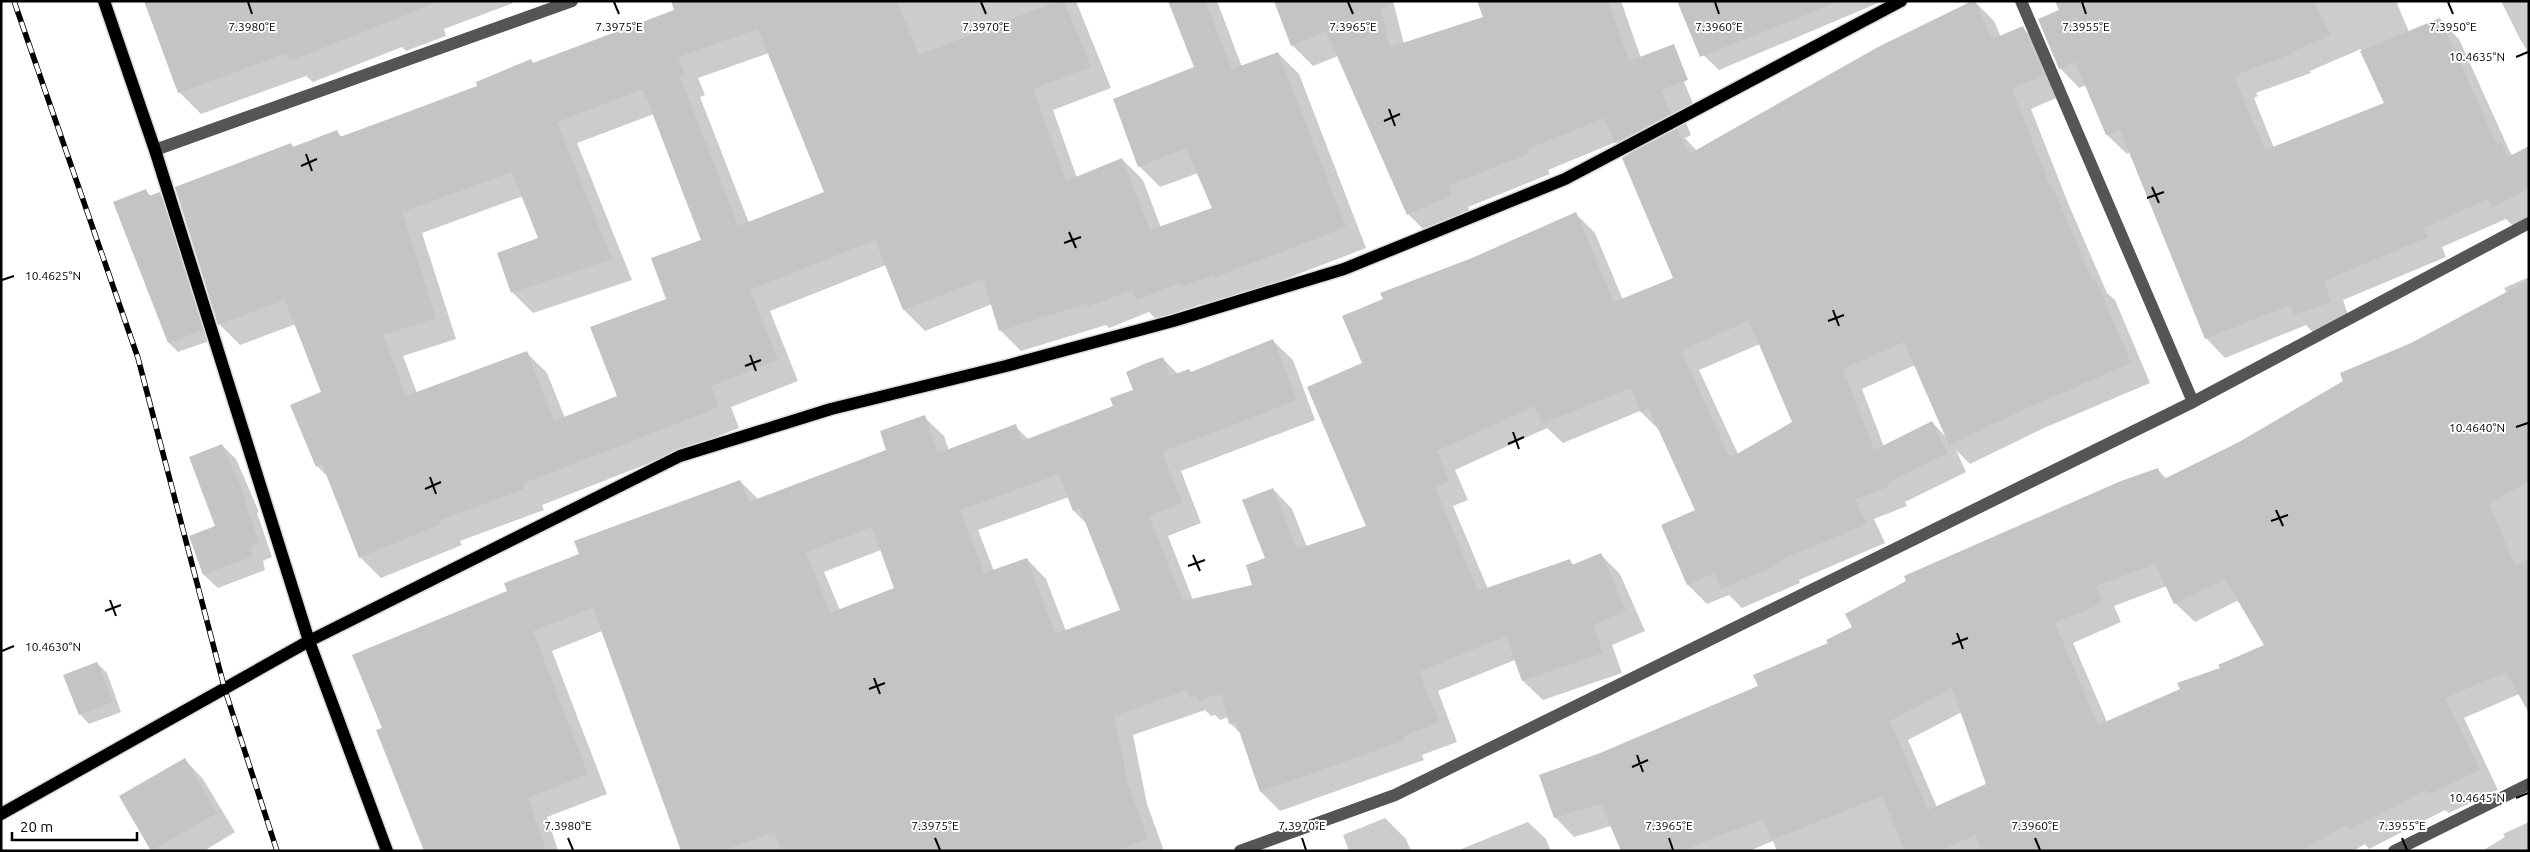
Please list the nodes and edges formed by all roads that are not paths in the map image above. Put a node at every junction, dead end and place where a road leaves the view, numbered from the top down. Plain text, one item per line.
1 (104, 1) edge
2 (572, 1) edge
3 (1901, 1) edge
4 (2021, 1) edge
5 (155, 150) junction
6 (2529, 223) edge
7 (2193, 402) junction
8 (309, 641) junction
9 (2529, 784) edge
10 (1, 814) edge
11 (387, 851) edge
12 (1240, 851) edge
13 (2394, 851) edge

1 - 5 main road
2 - 5 street
3 - 8 main road
4 - 7 street
5 - 8 main road
6 - 7 street
7 - 12 street
8 - 10 main road
8 - 11 main road
9 - 13 street

